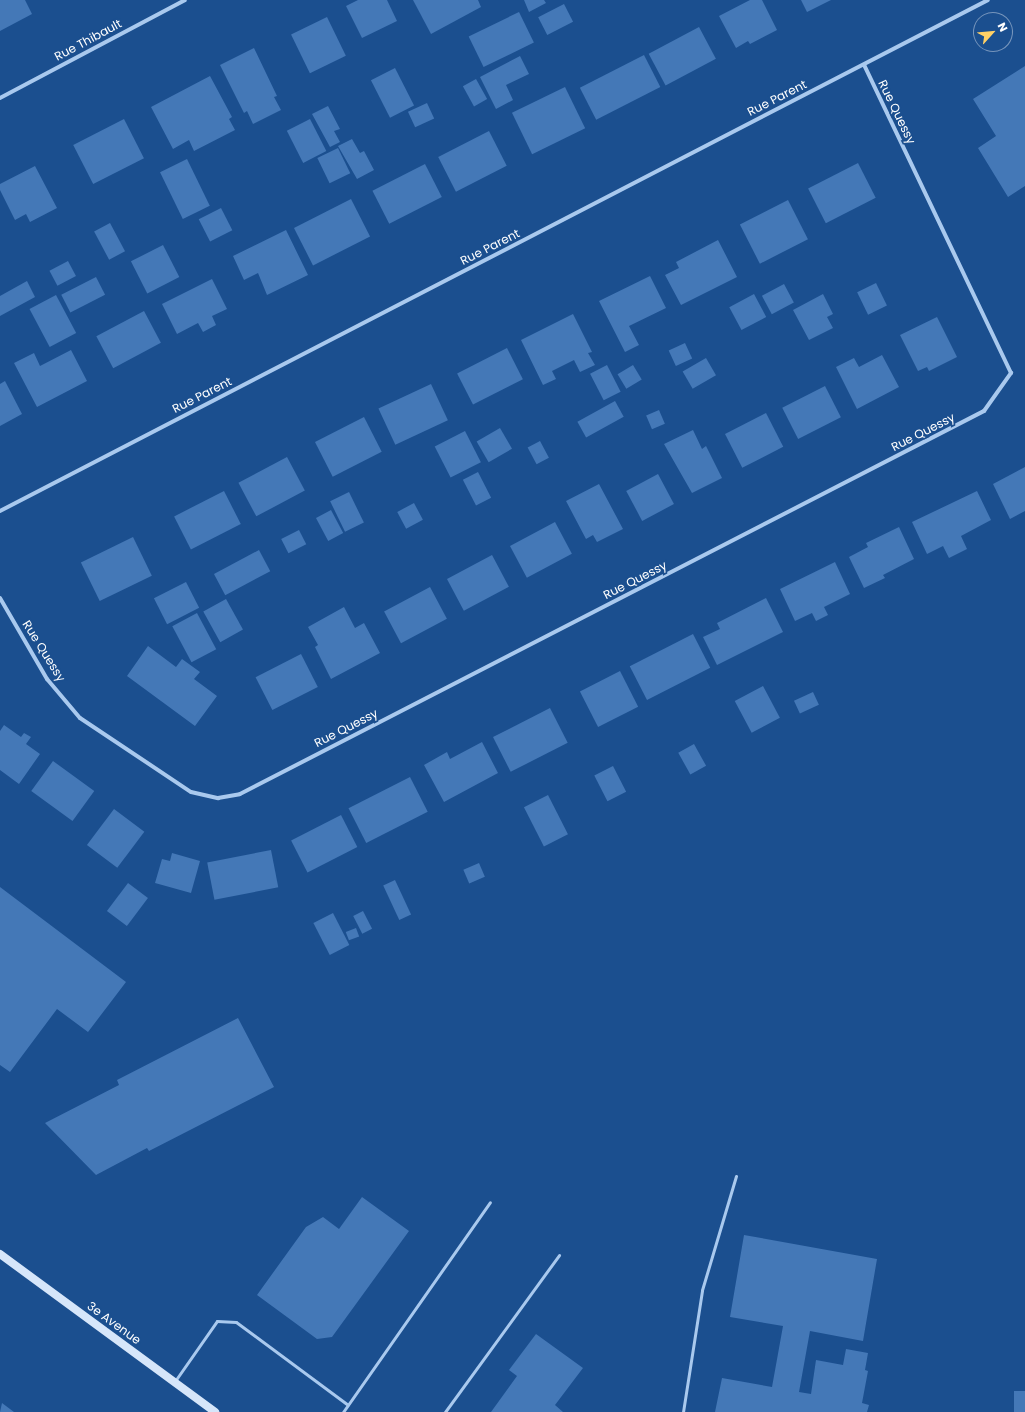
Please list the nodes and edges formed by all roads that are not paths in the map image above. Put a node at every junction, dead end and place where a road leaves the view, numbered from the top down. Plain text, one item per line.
1 (185, 0) edge
2 (988, 0) edge
3 (864, 65) junction
4 (0, 98) edge
5 (0, 511) edge
6 (0, 598) edge
7 (736, 1176) dead end
8 (490, 1202) dead end
9 (0, 1254) edge
10 (559, 1255) dead end
11 (174, 1382) junction
12 (348, 1405) junction
13 (215, 1412) edge
14 (343, 1412) edge
15 (446, 1412) edge
16 (683, 1412) edge

1 - 4 street, Rue Thibault
2 - 3 street, Rue Parent
3 - 5 street, Rue Parent
3 - 6 street, Rue Quessy
7 - 16 lane
8 - 12 lane
9 - 11 main road, 3e Avenue
10 - 15 lane
11 - 12 lane
11 - 13 main road, 3e Avenue
12 - 14 lane

